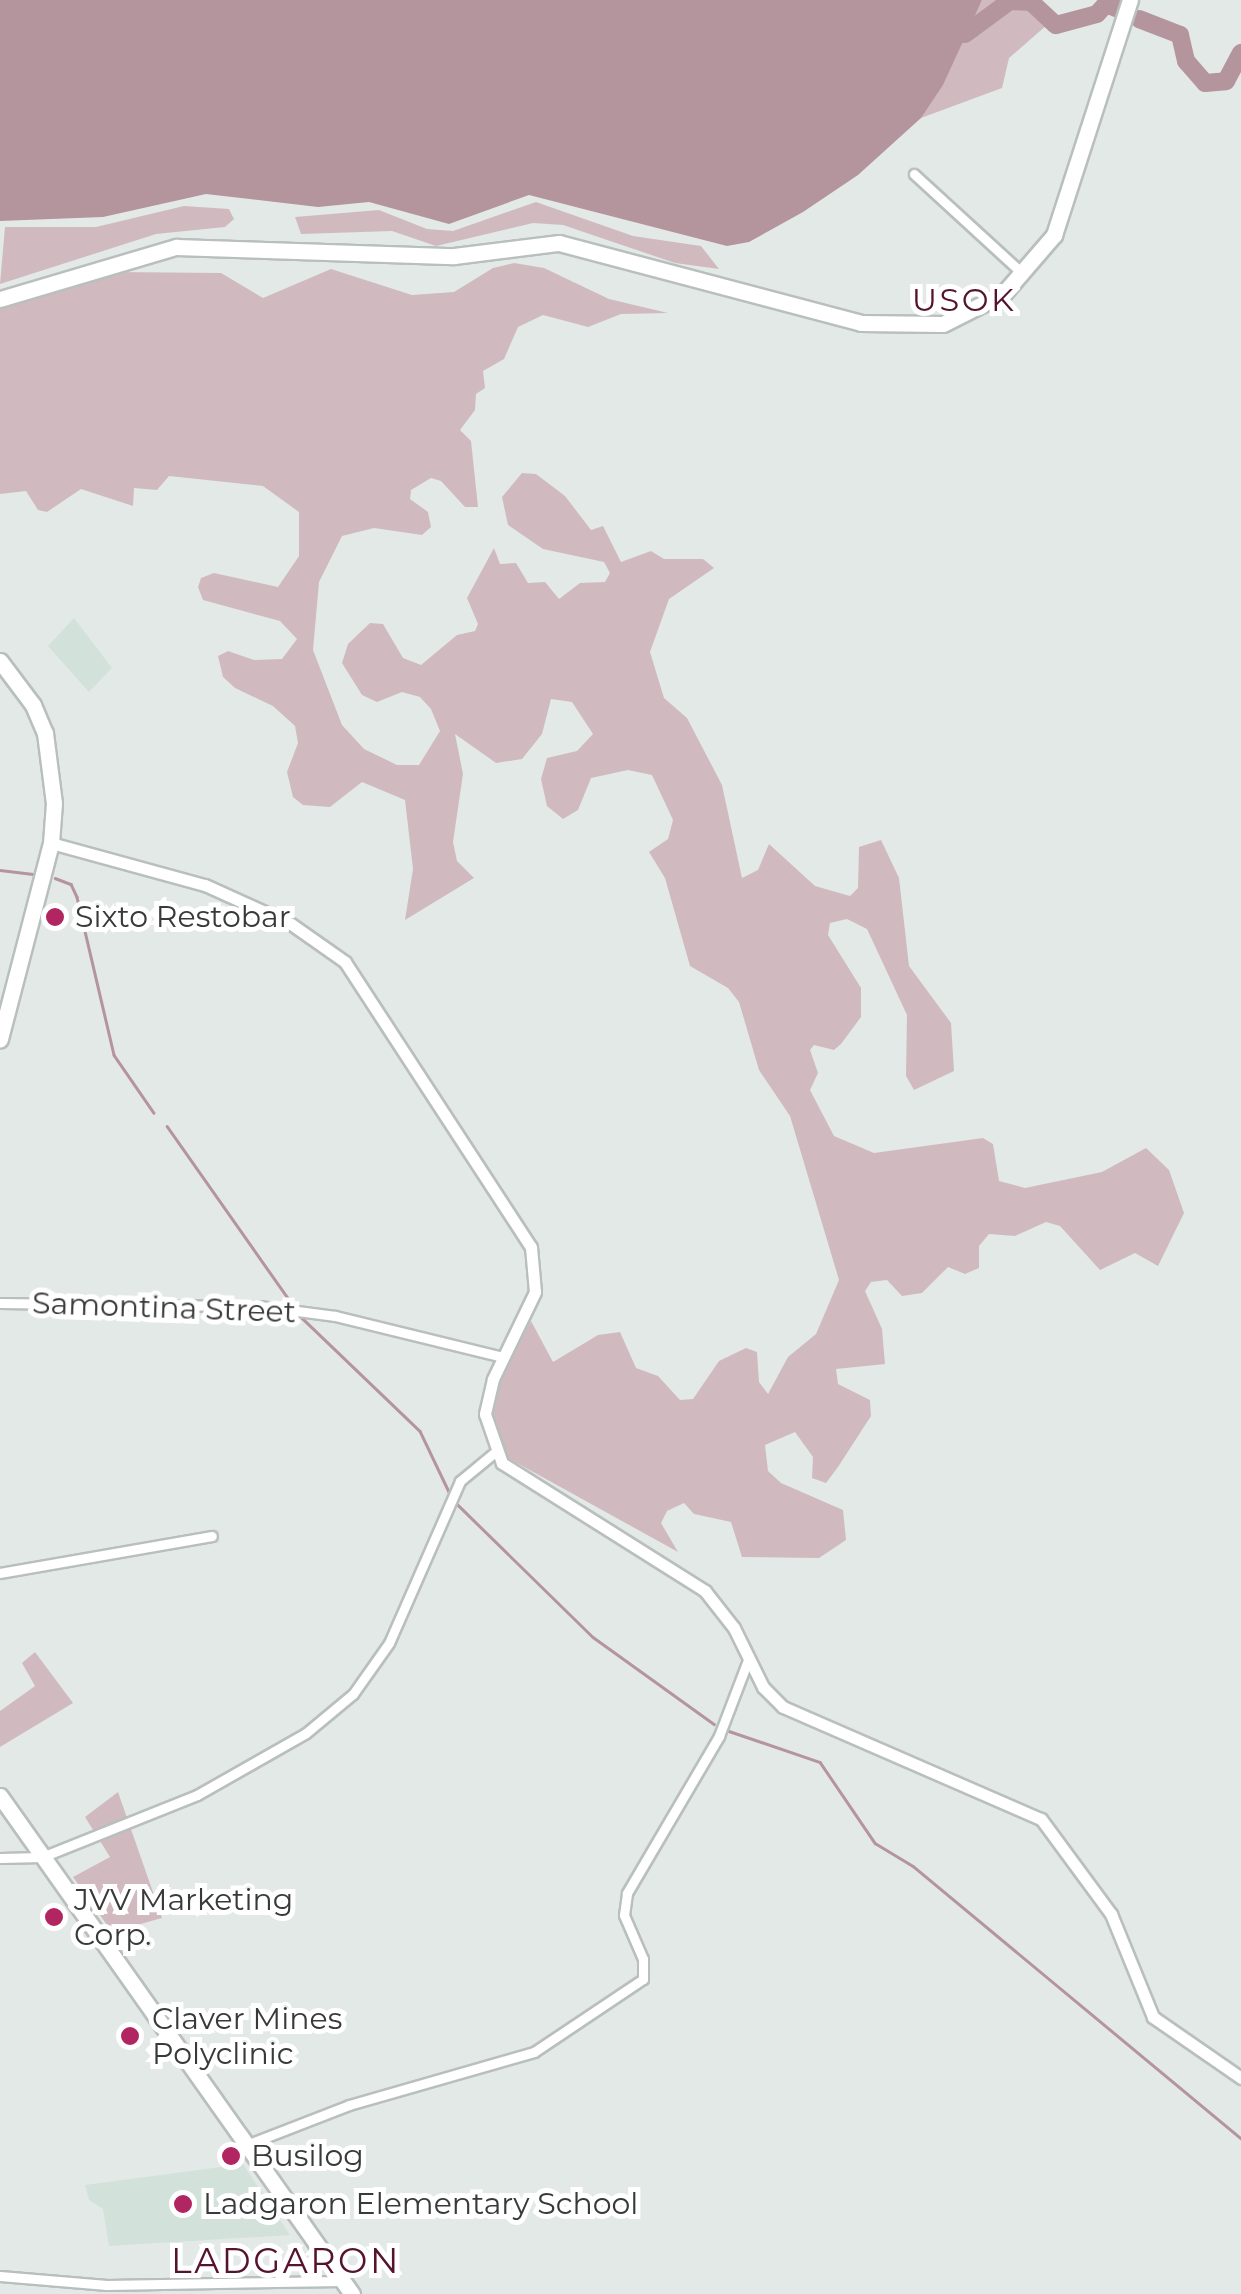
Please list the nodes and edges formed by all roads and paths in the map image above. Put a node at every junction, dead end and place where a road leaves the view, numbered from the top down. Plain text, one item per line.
1 (1130, 0) edge
2 (914, 174) dead end
3 (1024, 274) junction
4 (0, 299) edge
5 (0, 662) edge
6 (51, 843) junction
7 (0, 1039) edge
8 (0, 1303) edge
9 (503, 1357) junction
10 (495, 1452) junction
11 (212, 1536) dead end
12 (0, 1573) edge
13 (748, 1660) junction
14 (0, 1796) edge
15 (42, 1857) junction
16 (0, 1858) edge
17 (1241, 2078) edge
18 (246, 2145) junction
19 (0, 2276) edge
20 (348, 2288) edge
21 (266, 2289) edge

1 - 3 highway
2 - 3 street
3 - 4 highway
5 - 6 highway
6 - 7 highway
6 - 9 street
8 - 9 street, Samontina Street
9 - 10 street
10 - 13 street
10 - 15 street
11 - 12 street
13 - 17 street
13 - 18 street
14 - 15 highway
15 - 16 street
15 - 18 highway
18 - 20 highway
19 - 21 street
20 - 21 street

